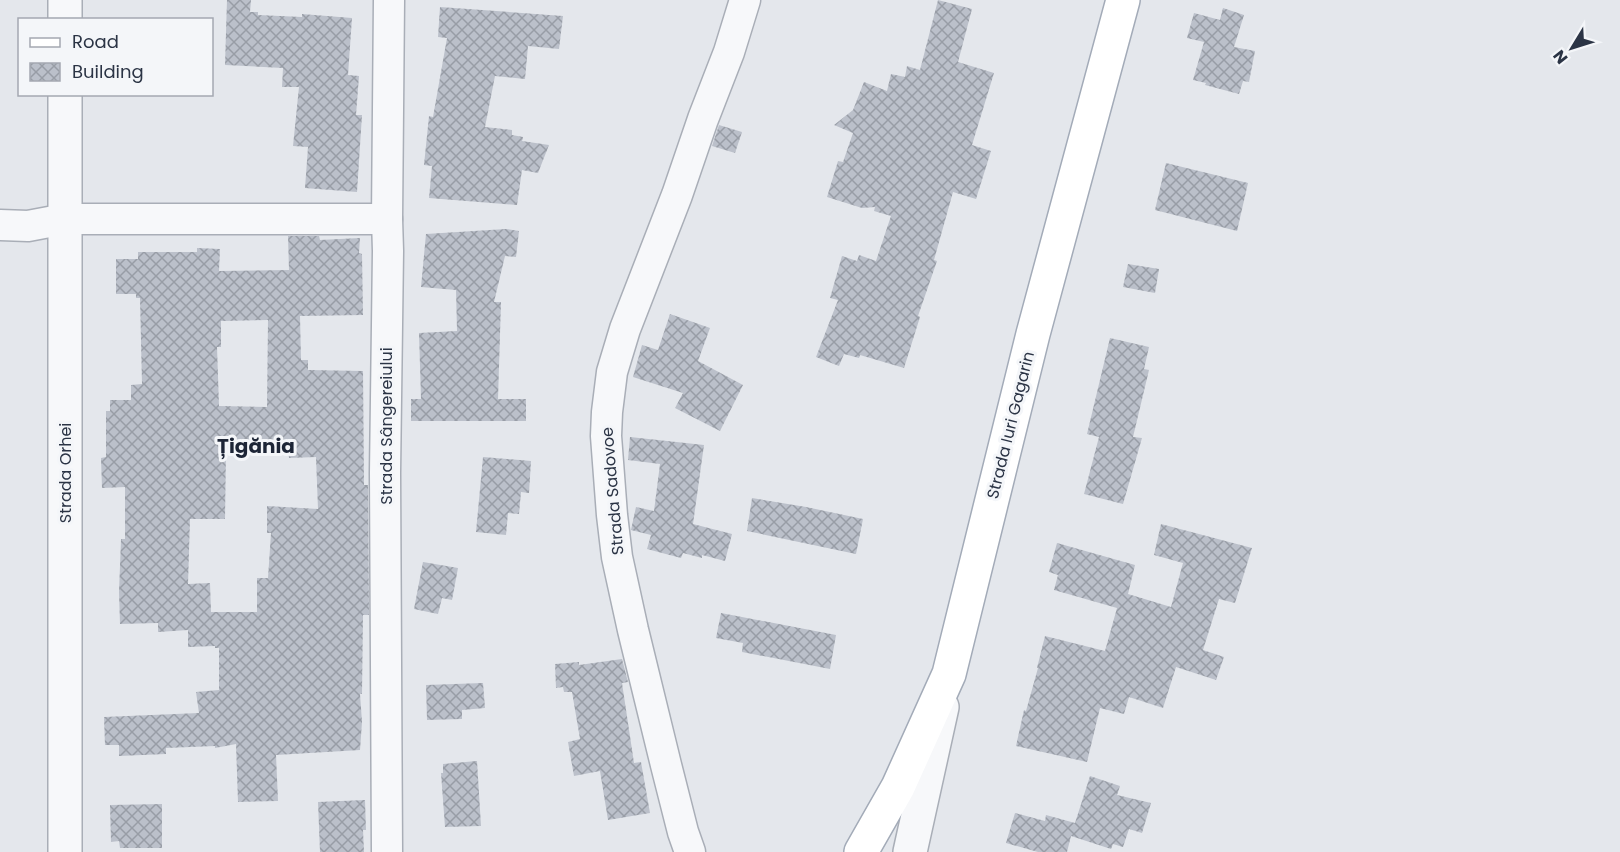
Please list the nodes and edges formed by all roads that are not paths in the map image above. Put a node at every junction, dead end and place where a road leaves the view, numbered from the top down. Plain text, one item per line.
1 (65, 0) edge
2 (388, 0) edge
3 (745, 0) edge
4 (1123, 0) edge
5 (65, 18) edge
6 (65, 96) edge
7 (65, 219) junction
8 (387, 219) junction
9 (0, 225) edge
10 (949, 674) junction
11 (65, 852) edge
12 (387, 852) edge
13 (690, 852) edge
14 (861, 852) edge
15 (910, 852) edge

1 - 5 street
2 - 8 street, Strada Sângereiului
3 - 13 street, Strada Sadovoe
4 - 10 main road, Strada Iuri Gagarin
6 - 7 street, Strada Orhei
7 - 8 street
7 - 9 street
7 - 11 street, Strada Orhei
8 - 12 street, Strada Sângereiului
10 - 14 main road
10 - 15 street, Strada Iuri Gagarin

